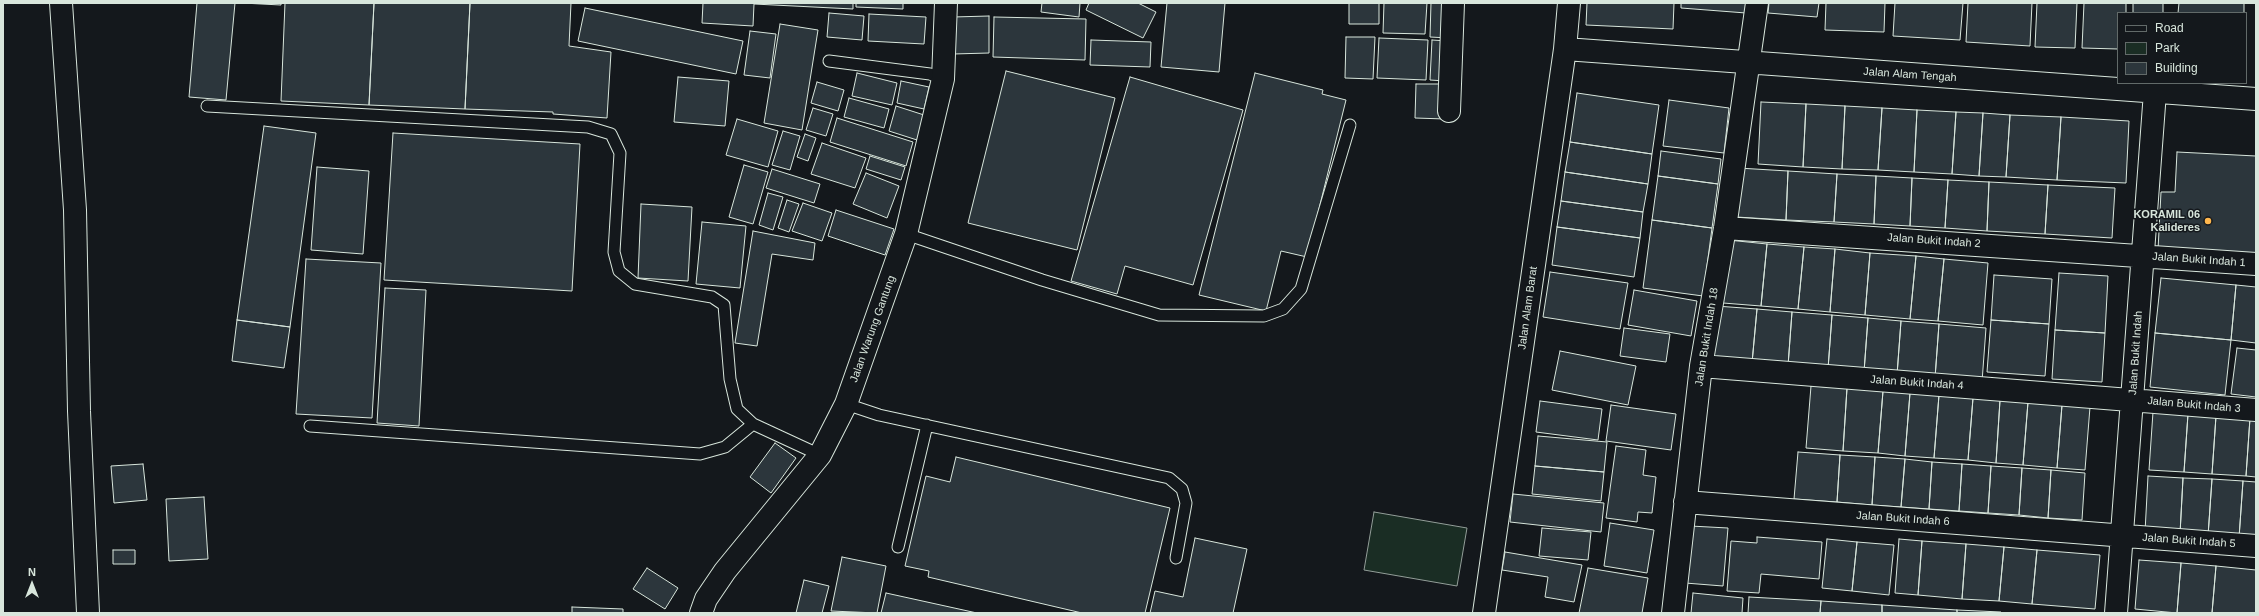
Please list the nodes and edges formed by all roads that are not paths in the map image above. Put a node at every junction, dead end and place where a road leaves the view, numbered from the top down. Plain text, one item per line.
1 (61, 3) edge
2 (946, 3) edge
3 (1453, 3) edge
4 (1569, 3) edge
5 (1757, 3) edge
6 (1565, 49) junction
7 (829, 61) dead end
8 (1749, 63) junction
9 (944, 79) junction
10 (2155, 92) junction
11 (2256, 99) edge
12 (208, 106) dead end
13 (1449, 111) dead end
14 (1350, 125) dead end
15 (1725, 228) junction
16 (906, 234) junction
17 (2143, 256) junction
18 (2256, 264) edge
19 (1701, 366) junction
20 (2132, 399) junction
21 (846, 404) junction
22 (2256, 410) edge
23 (753, 424) junction
24 (927, 425) junction
25 (310, 426) dead end
26 (820, 455) junction
27 (1685, 502) junction
28 (2122, 536) junction
29 (2256, 546) edge
30 (898, 547) dead end
31 (1176, 558) dead end
32 (88, 613) edge
33 (701, 613) edge
34 (1484, 613) edge
35 (1673, 613) edge
36 (2116, 613) edge

1 - 32 street
2 - 9 street, Jalan Warung Gantung
3 - 13 street
4 - 6 street, Jalan Alam Barat
5 - 8 street, Jalan Bukit Indah 18
6 - 8 street, Jalan Alam Tengah
6 - 34 street, Jalan Alam Barat
7 - 9 lane
8 - 10 street, Jalan Alam Tengah
8 - 15 street, Jalan Bukit Indah 18
9 - 16 street, Jalan Warung Gantung
10 - 11 street, Jalan Alam Tengah
10 - 17 street, Jalan Bukit Indah
12 - 23 lane
14 - 16 lane
15 - 17 street, Jalan Bukit Indah 2
15 - 19 street, Jalan Bukit Indah 18
16 - 21 street, Jalan Warung Gantung
17 - 18 street, Jalan Bukit Indah 1
17 - 20 street, Jalan Bukit Indah
19 - 20 street, Jalan Bukit Indah 4
19 - 27 street, Jalan Bukit Indah 18
20 - 22 street, Jalan Bukit Indah 3
20 - 28 street, Jalan Bukit Indah
21 - 24 lane
21 - 26 street, Jalan Warung Gantung
23 - 25 lane
23 - 26 lane
24 - 30 lane
24 - 31 lane
26 - 33 street, Jalan Warung Gantung
27 - 28 street, Jalan Bukit Indah 6
27 - 35 street, Jalan Bukit Indah 18
28 - 29 street, Jalan Bukit Indah 5
28 - 36 street, Jalan Bukit Indah

